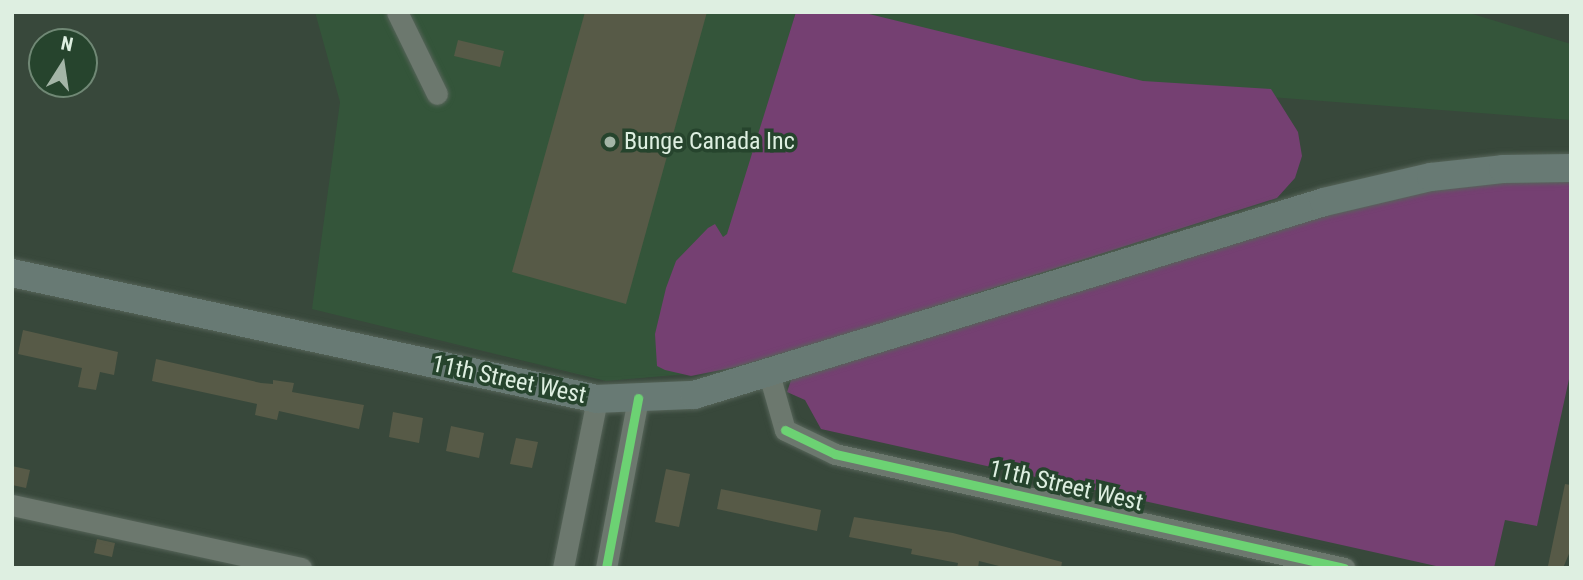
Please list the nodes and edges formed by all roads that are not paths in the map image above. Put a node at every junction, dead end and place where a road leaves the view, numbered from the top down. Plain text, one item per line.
1 (397, 12) edge
2 (437, 94) dead end
3 (1571, 168) edge
4 (12, 273) edge
5 (769, 374) junction
6 (638, 398) junction
7 (597, 399) junction
8 (12, 505) edge
9 (300, 568) edge
10 (564, 568) edge
11 (606, 568) edge
12 (1344, 568) edge

1 - 2 street
3 - 5 main road, 11th Street West
4 - 7 main road, 11th Street West
5 - 6 main road, 11th Street West
5 - 12 street, 11th Street West
6 - 7 main road, 11th Street West
6 - 11 street
7 - 10 street
8 - 9 street

